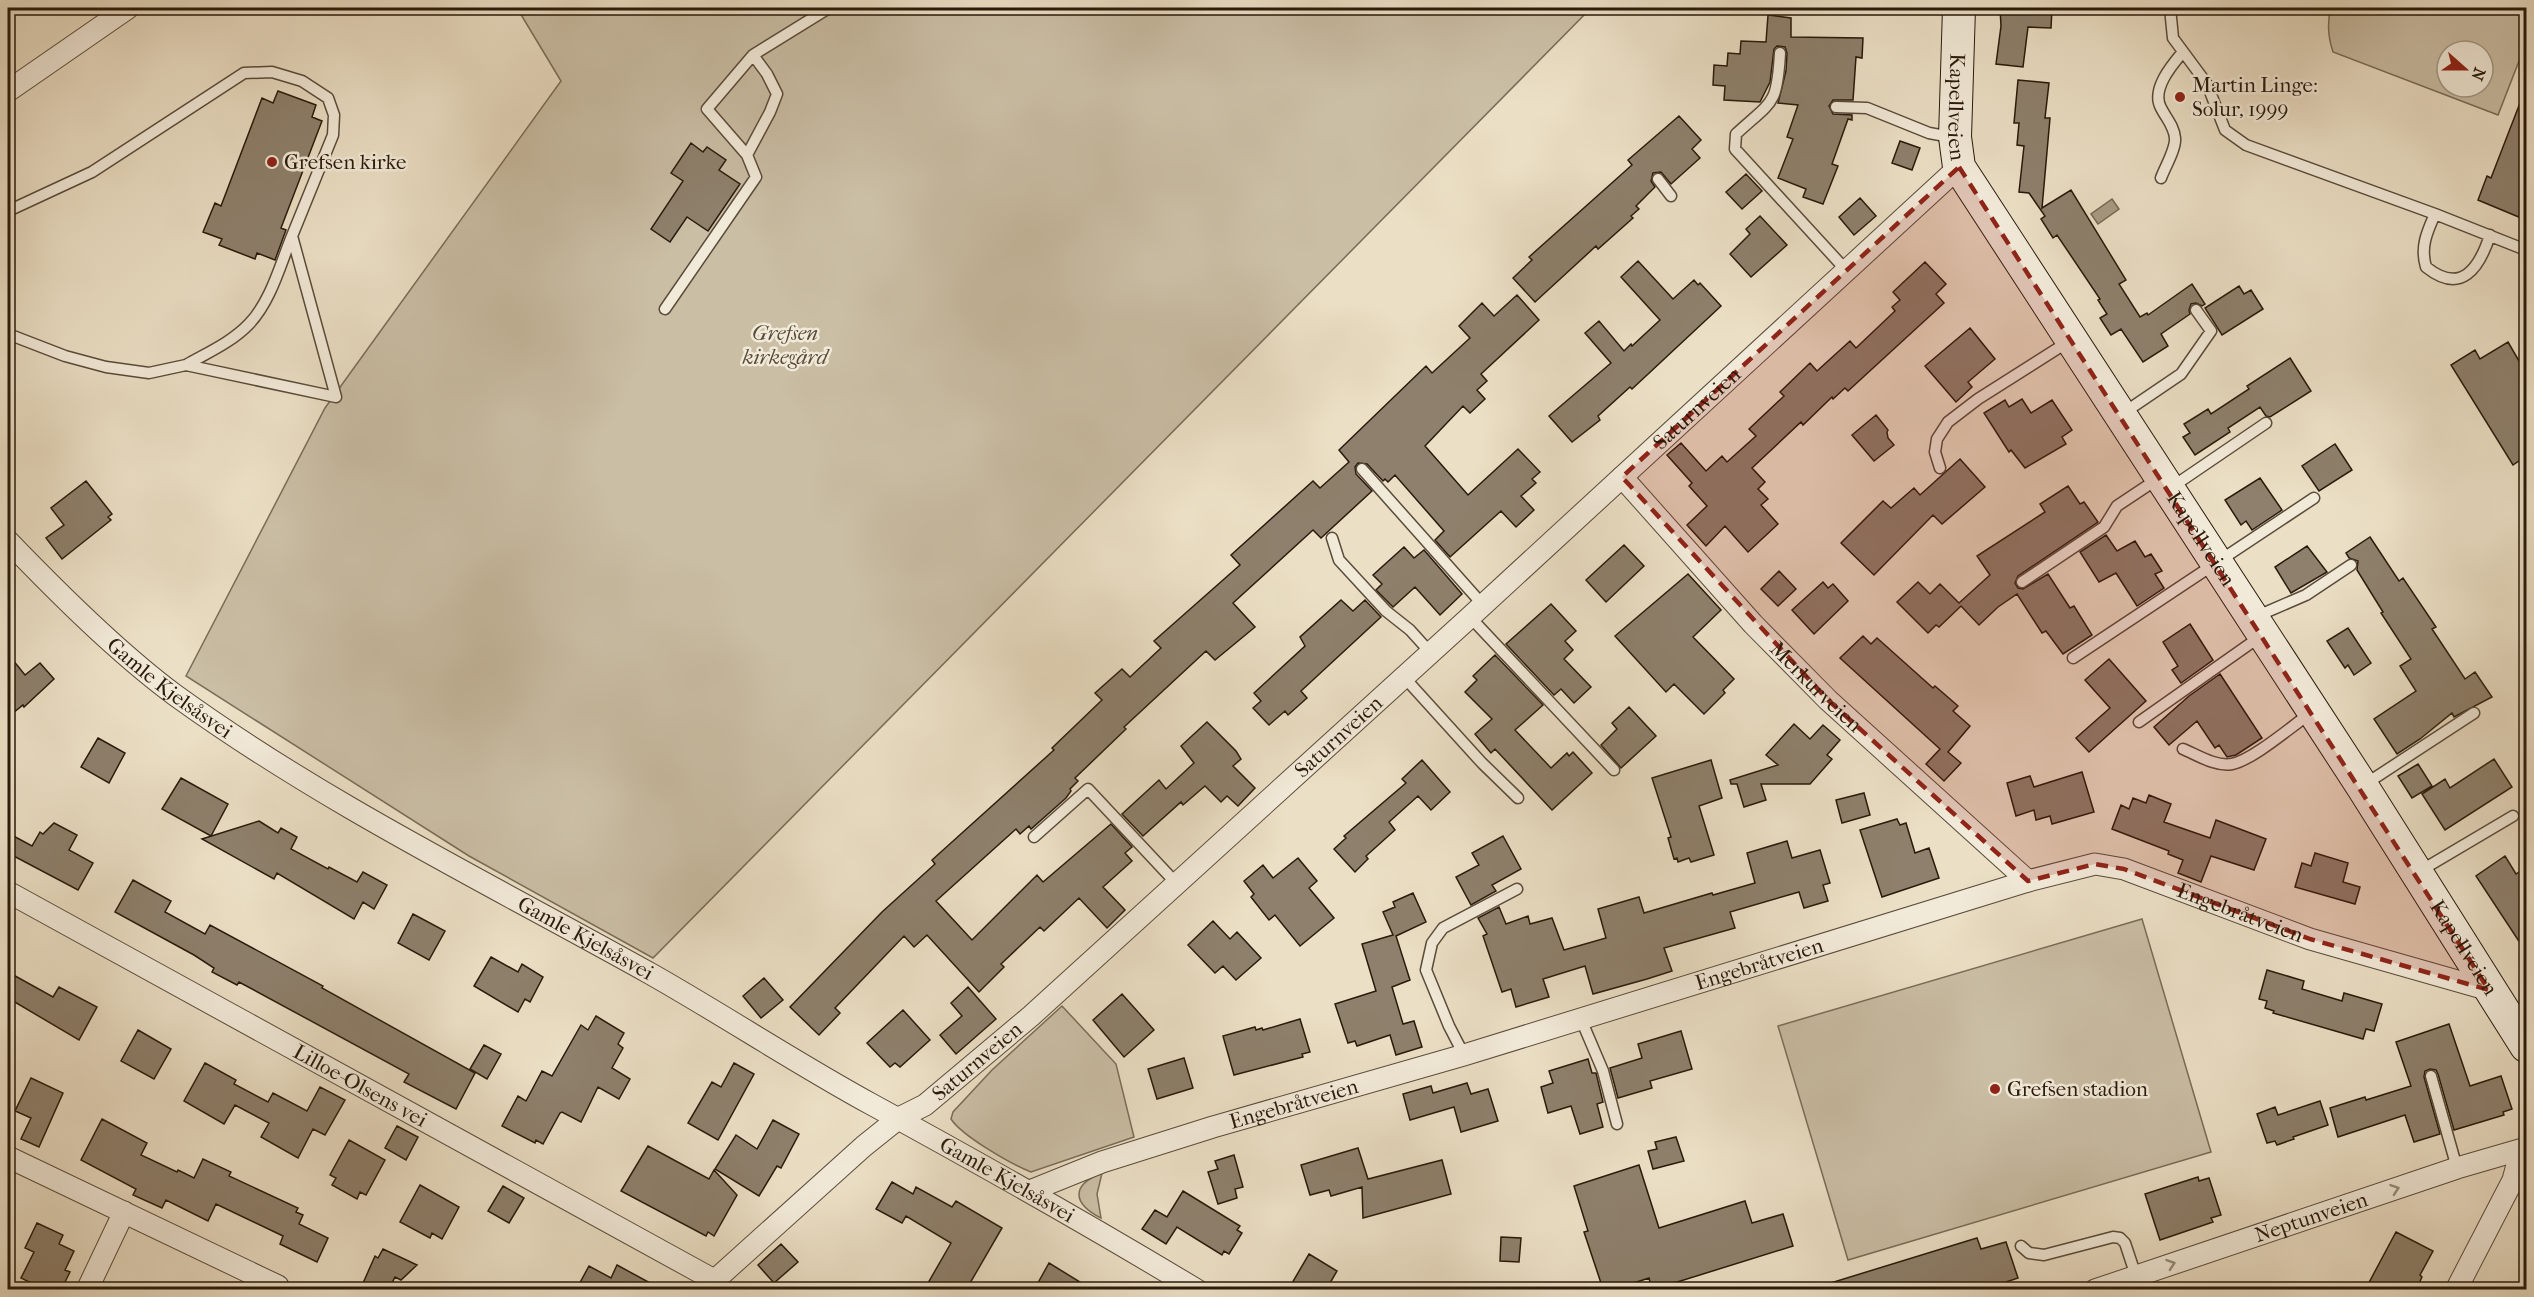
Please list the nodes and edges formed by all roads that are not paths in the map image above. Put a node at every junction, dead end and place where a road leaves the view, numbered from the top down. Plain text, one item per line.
1 (128, 8) edge
2 (829, 8) edge
3 (1959, 8) edge
4 (2170, 8) edge
5 (1780, 53) dead end
6 (2182, 53) junction
7 (753, 55) junction
8 (8, 91) edge
9 (1836, 108) dead end
10 (1957, 152) junction
11 (747, 155) junction
12 (2161, 178) dead end
13 (1658, 179) dead end
14 (1671, 196) dead end
15 (8, 211) edge
16 (2435, 214) junction
17 (2490, 235) junction
18 (292, 236) junction
19 (2526, 250) edge
20 (1846, 270) junction
21 (665, 309) dead end
22 (2196, 310) dead end
23 (8, 334) edge
24 (2071, 340) junction
25 (186, 365) junction
26 (2121, 415) junction
27 (2266, 423) dead end
28 (1940, 468) dead end
29 (1362, 469) dead end
30 (1622, 477) junction
31 (2164, 484) junction
32 (2314, 498) dead end
33 (1332, 538) dead end
34 (8, 541) edge
35 (2217, 563) junction
36 (2351, 565) dead end
37 (2022, 582) dead end
38 (1476, 611) junction
39 (2257, 627) junction
40 (1429, 651) junction
41 (2073, 658) dead end
42 (1404, 676) junction
43 (2312, 712) junction
44 (2474, 713) dead end
45 (2139, 722) dead end
46 (2183, 749) dead end
47 (1614, 770) dead end
48 (2362, 786) junction
49 (1518, 798) dead end
50 (2513, 816) dead end
51 (1034, 837) dead end
52 (2416, 874) junction
53 (2028, 881) junction
54 (1176, 883) junction
55 (1517, 889) dead end
56 (8, 892) edge
57 (2489, 990) junction
58 (1580, 1017) junction
59 (2526, 1046) edge
60 (1464, 1054) junction
61 (2432, 1076) dead end
62 (899, 1118) junction
63 (1617, 1124) dead end
64 (2522, 1149) edge
65 (8, 1157) edge
66 (2457, 1168) junction
67 (1030, 1191) junction
68 (124, 1212) junction
69 (2021, 1246) dead end
70 (2136, 1276) junction
71 (709, 1285) edge
72 (278, 1286) dead end
73 (87, 1290) edge
74 (1197, 1290) edge
75 (2096, 1290) edge
76 (2456, 1290) edge

1 - 8 street
2 - 7 lane
3 - 10 street, Kapellveien
4 - 6 lane
5 - 20 lane
6 - 12 lane
6 - 16 lane
7 - 11 lane
7 - 11 lane
9 - 10 lane
10 - 20 street, Saturnveien
10 - 24 street, Kapellveien
11 - 21 lane
13 - 14 lane
15 - 18 lane
16 - 17 lane
16 - 17 lane
17 - 19 lane
18 - 25 lane
18 - 25 lane
20 - 30 street, Saturnveien
22 - 26 lane
23 - 25 lane
24 - 26 street, Kapellveien
24 - 28 lane
26 - 31 street, Kapellveien
27 - 31 lane
29 - 38 lane
30 - 38 street, Saturnveien
30 - 53 street, Merkurveien
31 - 35 street, Kapellveien
31 - 37 lane
32 - 35 lane
33 - 40 lane
34 - 62 street, Gamle Kjelsåsvei
35 - 39 street, Kapellveien
35 - 41 lane
36 - 39 lane
38 - 40 street, Saturnveien
38 - 47 lane
39 - 43 street, Kapellveien
39 - 45 lane
40 - 42 street, Saturnveien
42 - 49 lane
42 - 54 street, Saturnveien
43 - 46 lane
43 - 48 street, Kapellveien
44 - 48 lane
48 - 52 street, Kapellveien
50 - 52 lane
51 - 54 lane
52 - 57 street, Kapellveien
53 - 57 street, Engebråtveien
53 - 58 street, Engebråtveien
54 - 62 street, Saturnveien
55 - 60 lane
56 - 71 street, Lilloe-Olsens vei
57 - 59 street, Kapellveien
58 - 60 street, Engebråtveien
58 - 63 lane
60 - 67 street, Engebråtveien
61 - 66 lane
62 - 67 street, Gamle Kjelsåsvei
62 - 71 street, Saturnveien
64 - 66 street, Neptunveien
64 - 76 street
65 - 68 street
70 -> 66 street, Neptunveien
67 - 74 street, Gamle Kjelsåsvei
68 - 72 street
68 - 73 street
69 - 70 lane
70 - 75 street, Neptunveien

